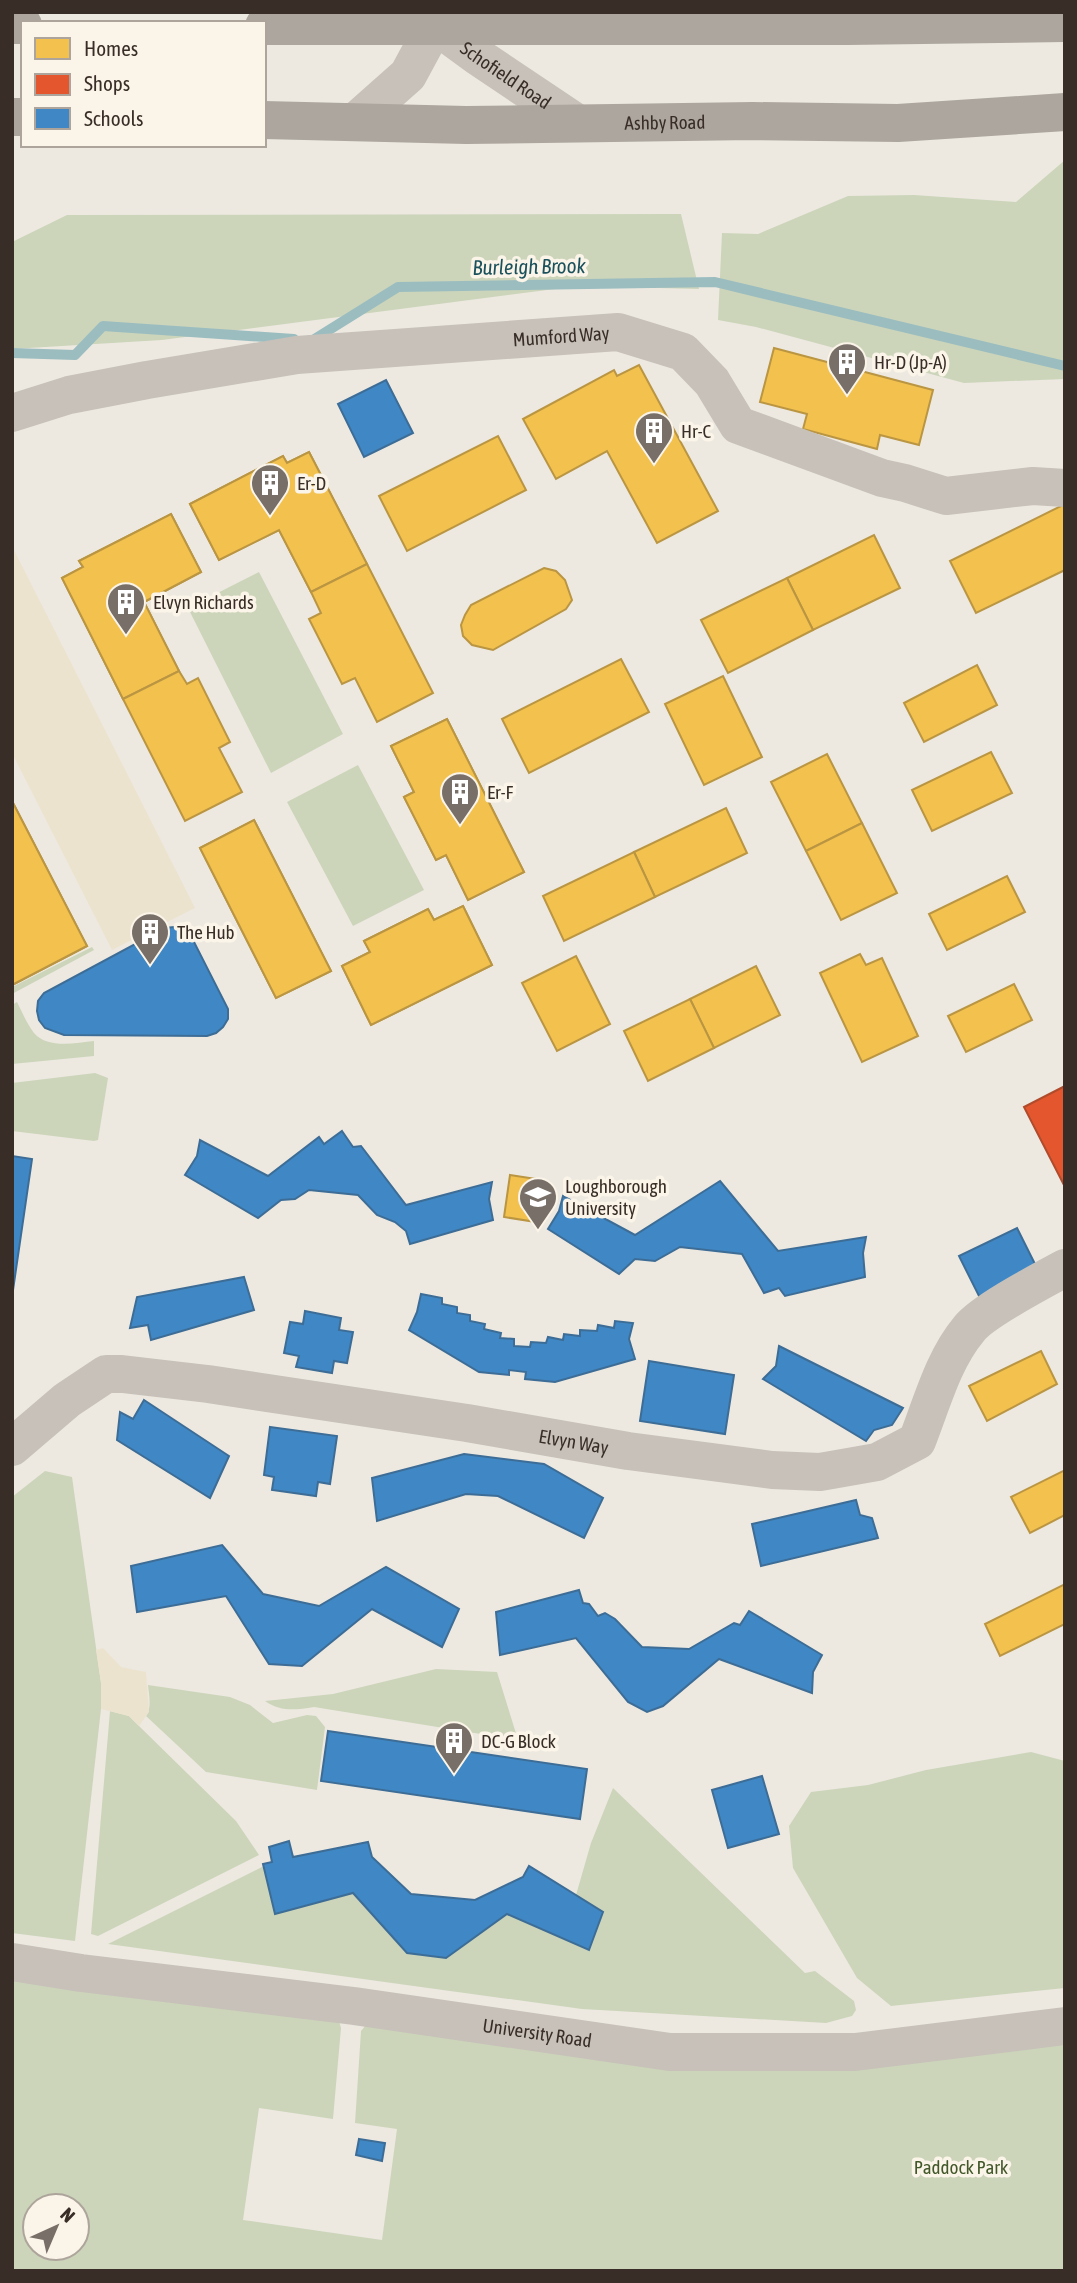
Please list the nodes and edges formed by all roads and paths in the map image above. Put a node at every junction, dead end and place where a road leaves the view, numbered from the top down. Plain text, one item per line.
1 (437, 17) edge
2 (546, 19) edge
3 (1065, 23) edge
4 (266, 26) edge
5 (1065, 112) edge
6 (266, 120) edge
7 (355, 122) junction
8 (577, 123) junction
9 (12, 413) edge
10 (1065, 488) edge
11 (1065, 1268) edge
12 (13, 1446) edge
13 (12, 1962) edge
14 (1065, 2026) edge

1 - 2 main road
1 - 4 main road
1 - 7 street
1 - 8 street, Schofield Road
2 - 3 main road
5 - 8 main road, Ashby Road
6 - 7 main road, Ashby Road
7 - 8 main road, Ashby Road
9 - 10 street, Mumford Way
11 - 12 street, Elvyn Way
13 - 14 street, University Road

